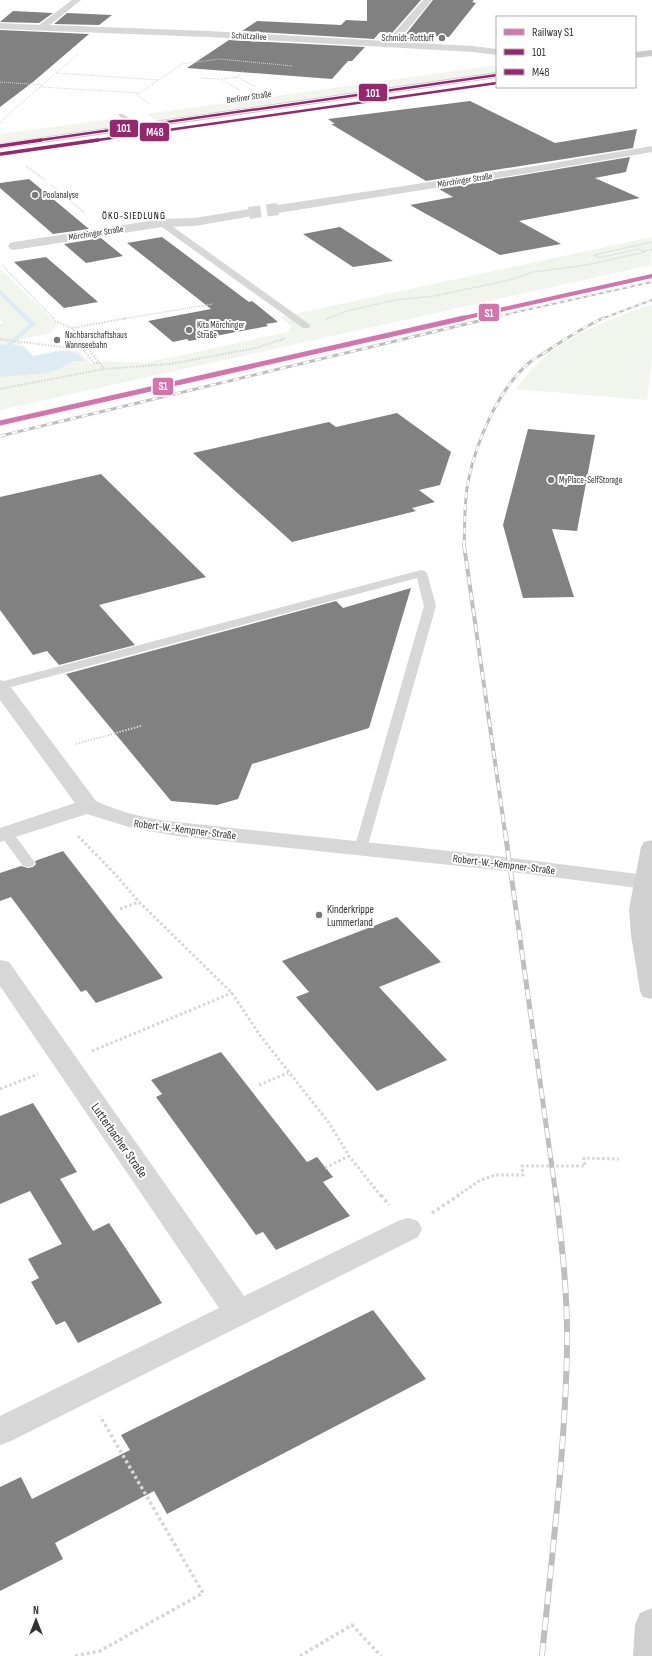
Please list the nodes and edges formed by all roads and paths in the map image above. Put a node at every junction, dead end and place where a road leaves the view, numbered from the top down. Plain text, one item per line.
1 (76, 0) edge
2 (428, 0) edge
3 (0, 26) edge
4 (42, 27) junction
5 (390, 44) junction
6 (496, 52) edge
7 (79, 53) dead end
8 (652, 53) edge
9 (636, 56) edge
10 (293, 66) dead end
11 (243, 72) dead end
12 (56, 73) junction
13 (496, 75) edge
14 (237, 77) junction
15 (201, 78) dead end
16 (221, 79) junction
17 (159, 80) junction
18 (0, 82) edge
19 (42, 85) junction
20 (40, 87) junction
21 (260, 89) dead end
22 (242, 92) dead end
23 (139, 93) junction
24 (151, 104) dead end
25 (134, 113) dead end
26 (118, 115) joint
27 (3, 125) dead end
28 (138, 126) junction
29 (0, 146) edge
30 (652, 149) edge
31 (26, 166) dead end
32 (45, 180) dead end
33 (51, 185) dead end
34 (278, 209) tunnel mouth
35 (249, 213) tunnel mouth
36 (162, 223) junction
37 (108, 231) junction
38 (652, 242) edge
39 (14, 246) dead end
40 (652, 249) edge
41 (642, 251) junction
42 (605, 262) dead end
43 (0, 264) edge
44 (213, 304) dead end
45 (306, 326) dead end
46 (72, 328) junction
47 (0, 339) edge
48 (80, 341) junction
49 (84, 350) junction
50 (100, 363) junction
51 (104, 369) dead end
52 (0, 686) edge
53 (141, 726) dead end
54 (50, 752) junction
55 (88, 806) junction
56 (58, 816) junction
57 (3, 834) edge
58 (652, 847) edge
59 (361, 849) junction
60 (28, 863) dead end
61 (646, 882) junction
62 (139, 902) junction
63 (120, 909) dead end
64 (0, 968) edge
65 (652, 992) edge
66 (232, 993) junction
67 (66, 1062) junction
68 (288, 1073) junction
69 (259, 1085) dead end
70 (0, 1089) edge
71 (349, 1156) junction
72 (619, 1159) dead end
73 (325, 1168) dead end
74 (408, 1229) junction
75 (239, 1313) junction
76 (84, 1390) junction
77 (0, 1431) edge
78 (652, 1625) edge
79 (75, 1656) edge
80 (300, 1656) edge
81 (381, 1656) edge
82 (650, 1656) edge

1 - 4 street
2 - 5 street
3 - 4 street, Schützallee
4 - 5 street, Schützallee
5 - 6 street, Schützallee
7 - 12 path
8 - 9 main road
10 - 17 path
11 - 14 path
12 - 17 path
12 - 19 path
13 - 28 main road, Berliner Straße
14 - 16 path
14 - 21 path
15 - 16 path
16 - 22 path
17 - 23 path
18 - 19 path
19 - 20 path
20 - 23 path
20 - 27 path
23 - 24 path
25 - 26 main road
26 - 28 lane
28 - 29 main road, Berliner Straße
30 - 34 street, Mörchinger Straße
31 - 32 path
33 - 37 path
35 - 36 street, Mörchinger Straße
36 - 37 street, Mörchinger Straße
36 - 45 lane
37 - 39 street, Mörchinger Straße
38 - 41 path
40 - 41 path
41 - 42 path
43 - 46 path
44 - 46 path
46 - 48 path
47 - 49 path
48 - 49 path
48 - 50 path
49 - 50 path
50 - 51 path
52 - 54 street
52 - 59 lane
53 - 54 path
54 - 55 street
55 - 56 street
55 - 59 street, Robert-W.-Kempner-Straße
56 - 57 street
56 - 62 path
57 - 60 lane
58 - 61 main road
59 - 61 street, Robert-W.-Kempner-Straße
61 - 65 main road
62 - 63 path
62 - 66 path
64 - 67 street, Lutterbacher Straße
66 - 67 path
66 - 68 path
67 - 70 path
67 - 75 street, Lutterbacher Straße
68 - 69 path
68 - 71 path
71 - 73 path
71 - 74 path
72 - 74 path
74 - 75 street
75 - 76 street
76 - 77 street
76 - 79 path
78 - 82 main road
80 - 81 path

